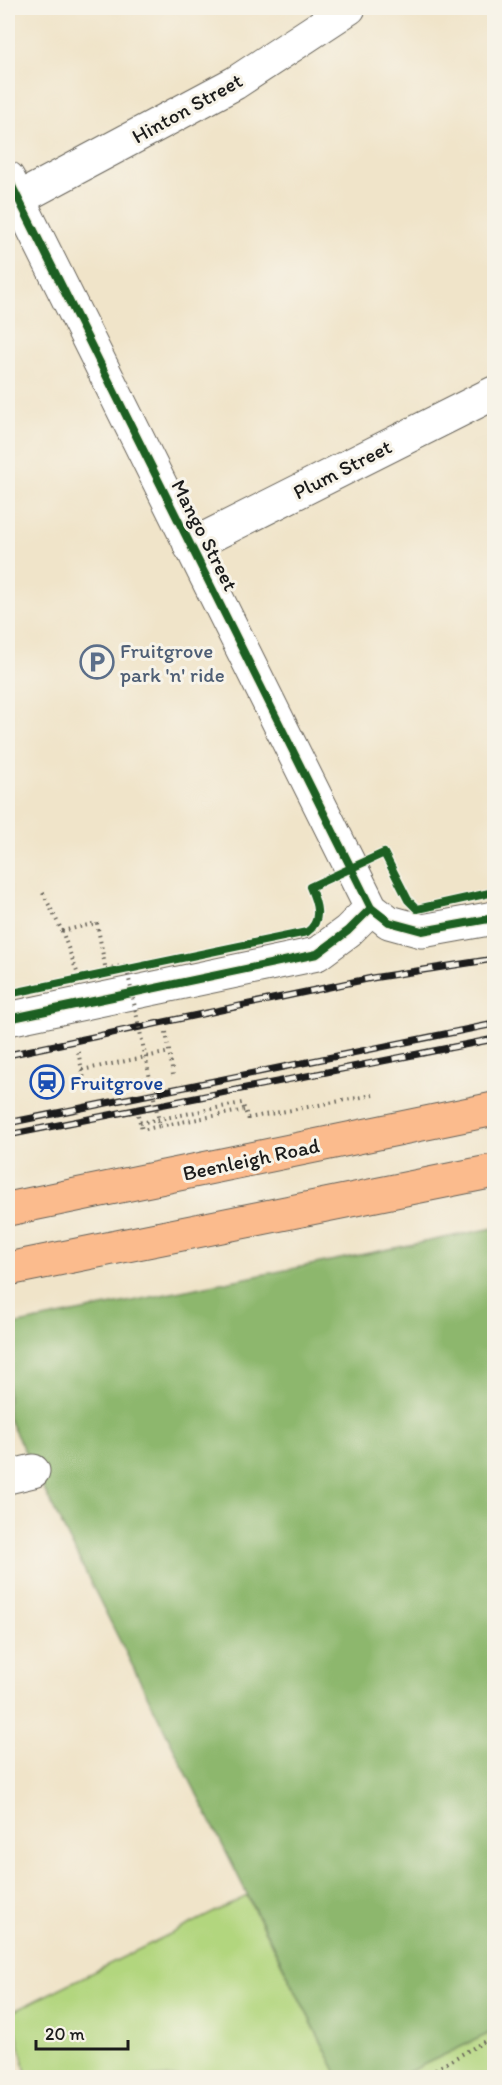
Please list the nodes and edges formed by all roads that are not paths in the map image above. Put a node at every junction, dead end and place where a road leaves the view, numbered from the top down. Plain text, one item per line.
1 (349, 8) edge
2 (13, 199) edge
3 (495, 393) edge
4 (190, 546) junction
5 (371, 908) junction
6 (495, 918) edge
7 (8, 1019) edge
8 (495, 1109) edge
9 (495, 1171) edge
10 (8, 1209) edge
11 (8, 1269) edge

1 - 2 street, Hinton Street
2 - 4 street, Mango Street
3 - 4 street, Plum Street
4 - 5 street, Mango Street
5 - 6 street
5 - 7 street
8 - 10 main road, Beenleigh Road
9 - 11 main road

